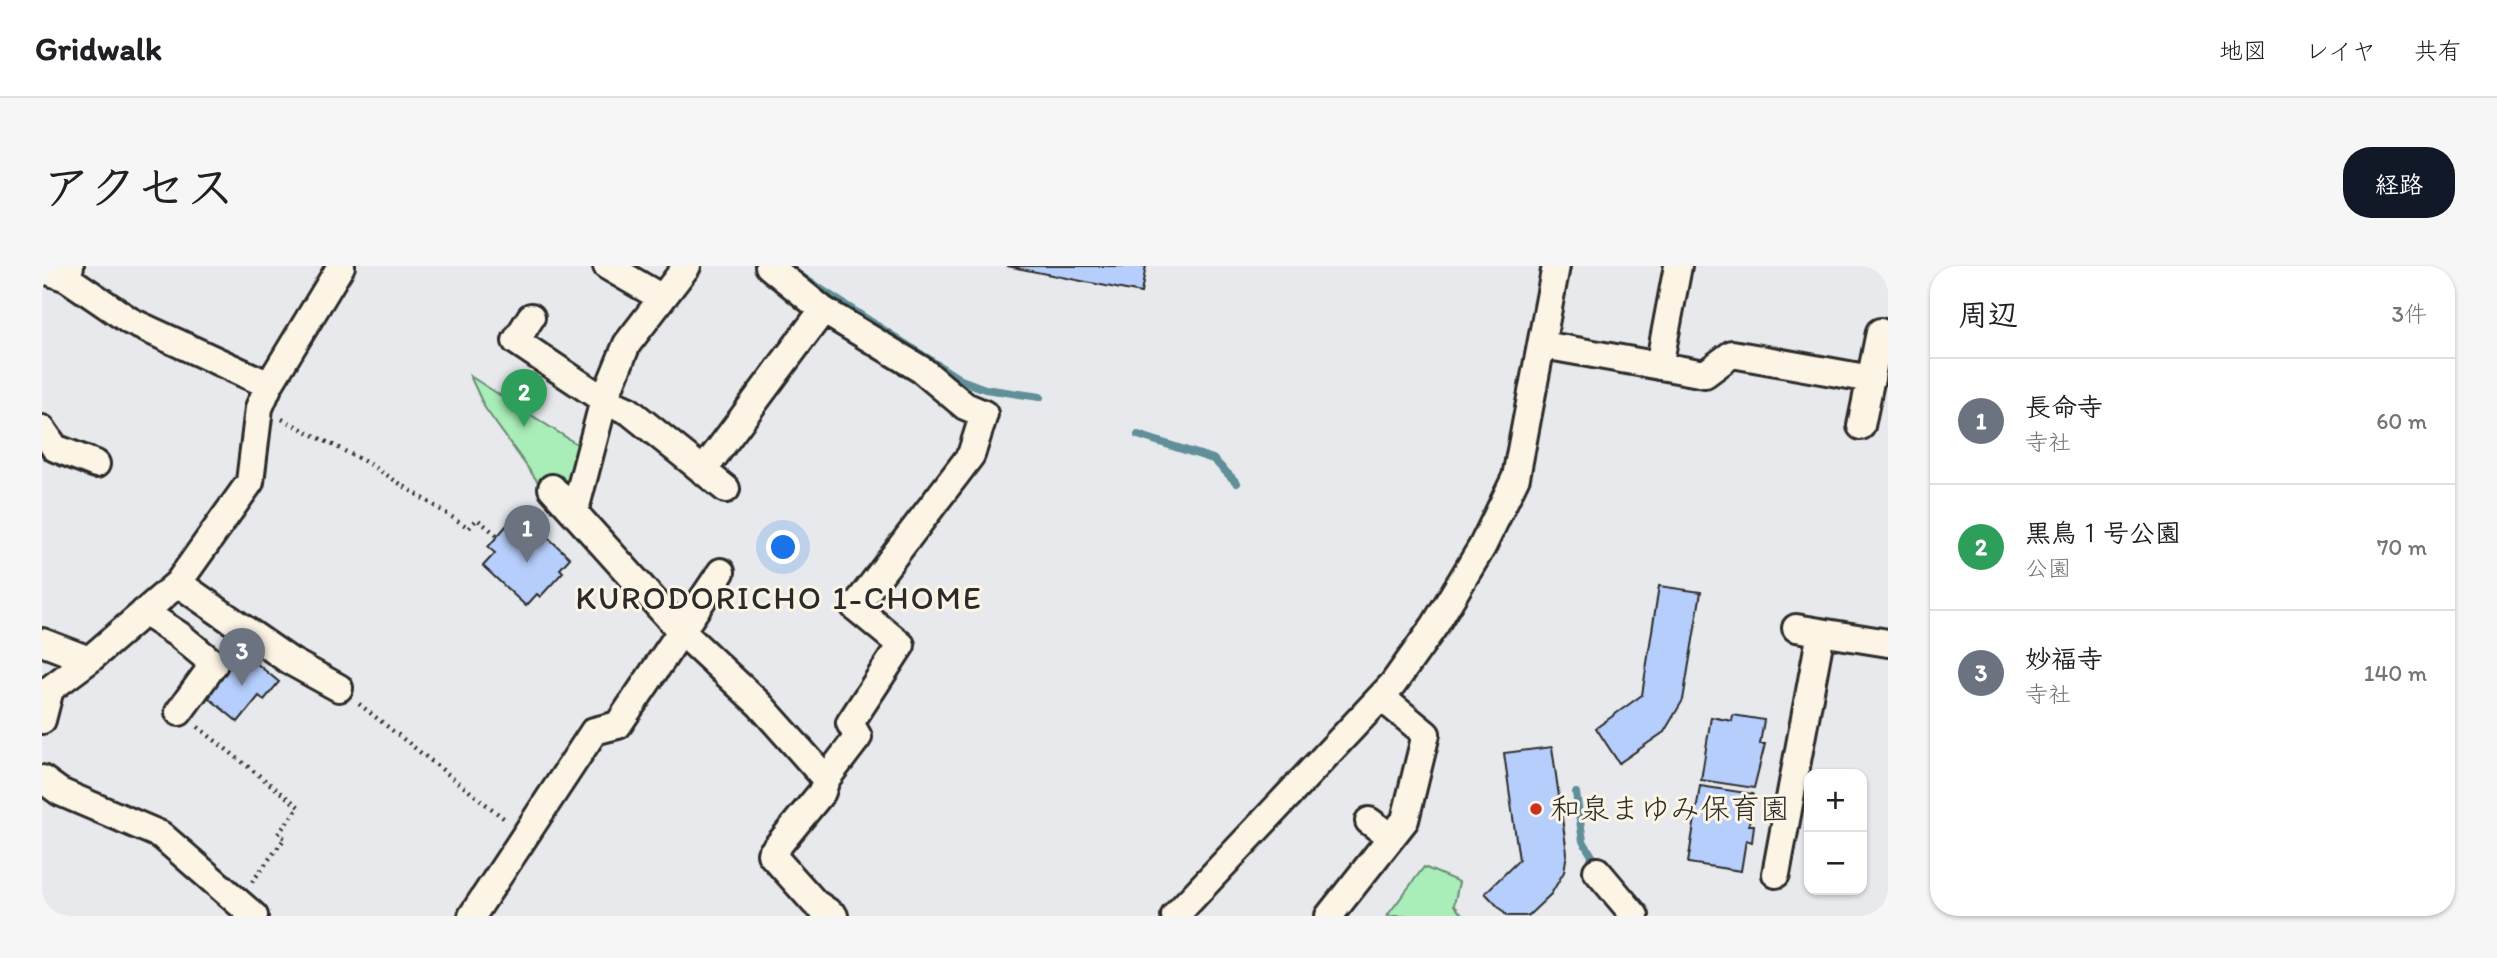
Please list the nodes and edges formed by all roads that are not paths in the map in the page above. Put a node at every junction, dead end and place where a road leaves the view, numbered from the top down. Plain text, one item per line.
1 (341, 266) edge
2 (607, 266) edge
3 (687, 266) edge
4 (769, 266) edge
5 (1556, 266) edge
6 (1678, 266) edge
7 (42, 269) edge
8 (69, 272) edge
9 (662, 298) junction
10 (823, 310) junction
11 (531, 317) dead end
12 (1880, 332) dead end
13 (1543, 345) junction
14 (1659, 366) junction
15 (1871, 379) junction
16 (264, 396) junction
17 (604, 400) junction
18 (1861, 426) dead end
19 (42, 429) edge
20 (96, 464) dead end
21 (704, 471) junction
22 (552, 488) dead end
23 (726, 489) dead end
24 (575, 510) junction
25 (721, 572) dead end
26 (178, 583) junction
27 (144, 612) junction
28 (681, 631) junction
29 (42, 642) edge
30 (1888, 643) edge
31 (89, 660) junction
32 (339, 688) road end
33 (1381, 697) junction
34 (178, 712) road end
35 (42, 720) edge
36 (42, 779) edge
37 (826, 779) junction
38 (1369, 821) dead end
39 (1391, 837) junction
40 (1597, 871) dead end
41 (1776, 874) dead end
42 (245, 909) edge
43 (1342, 911) edge
44 (472, 916) edge
45 (834, 916) edge
46 (1175, 916) edge
47 (1635, 916) edge

1 - 16 street
2 - 9 street
3 - 9 street
4 - 10 street
5 - 13 street
6 - 14 street
7 - 8 street
8 - 16 street
9 - 17 street
10 - 21 street
10 - 37 street
11 - 17 street
12 - 15 street
13 - 14 street
13 - 33 street
14 - 15 street
15 - 18 street
16 - 26 street
17 - 21 street
17 - 24 street
19 - 20 street
21 - 23 street
22 - 24 street
24 - 28 street
25 - 28 street
26 - 27 street
26 - 32 street
27 - 31 street
27 - 34 street
28 - 37 street
28 - 44 street
29 - 31 street
30 - 41 street
31 - 35 street
33 - 39 street
33 - 46 street
36 - 42 street
37 - 45 street
38 - 39 street
39 - 43 street
40 - 47 street

